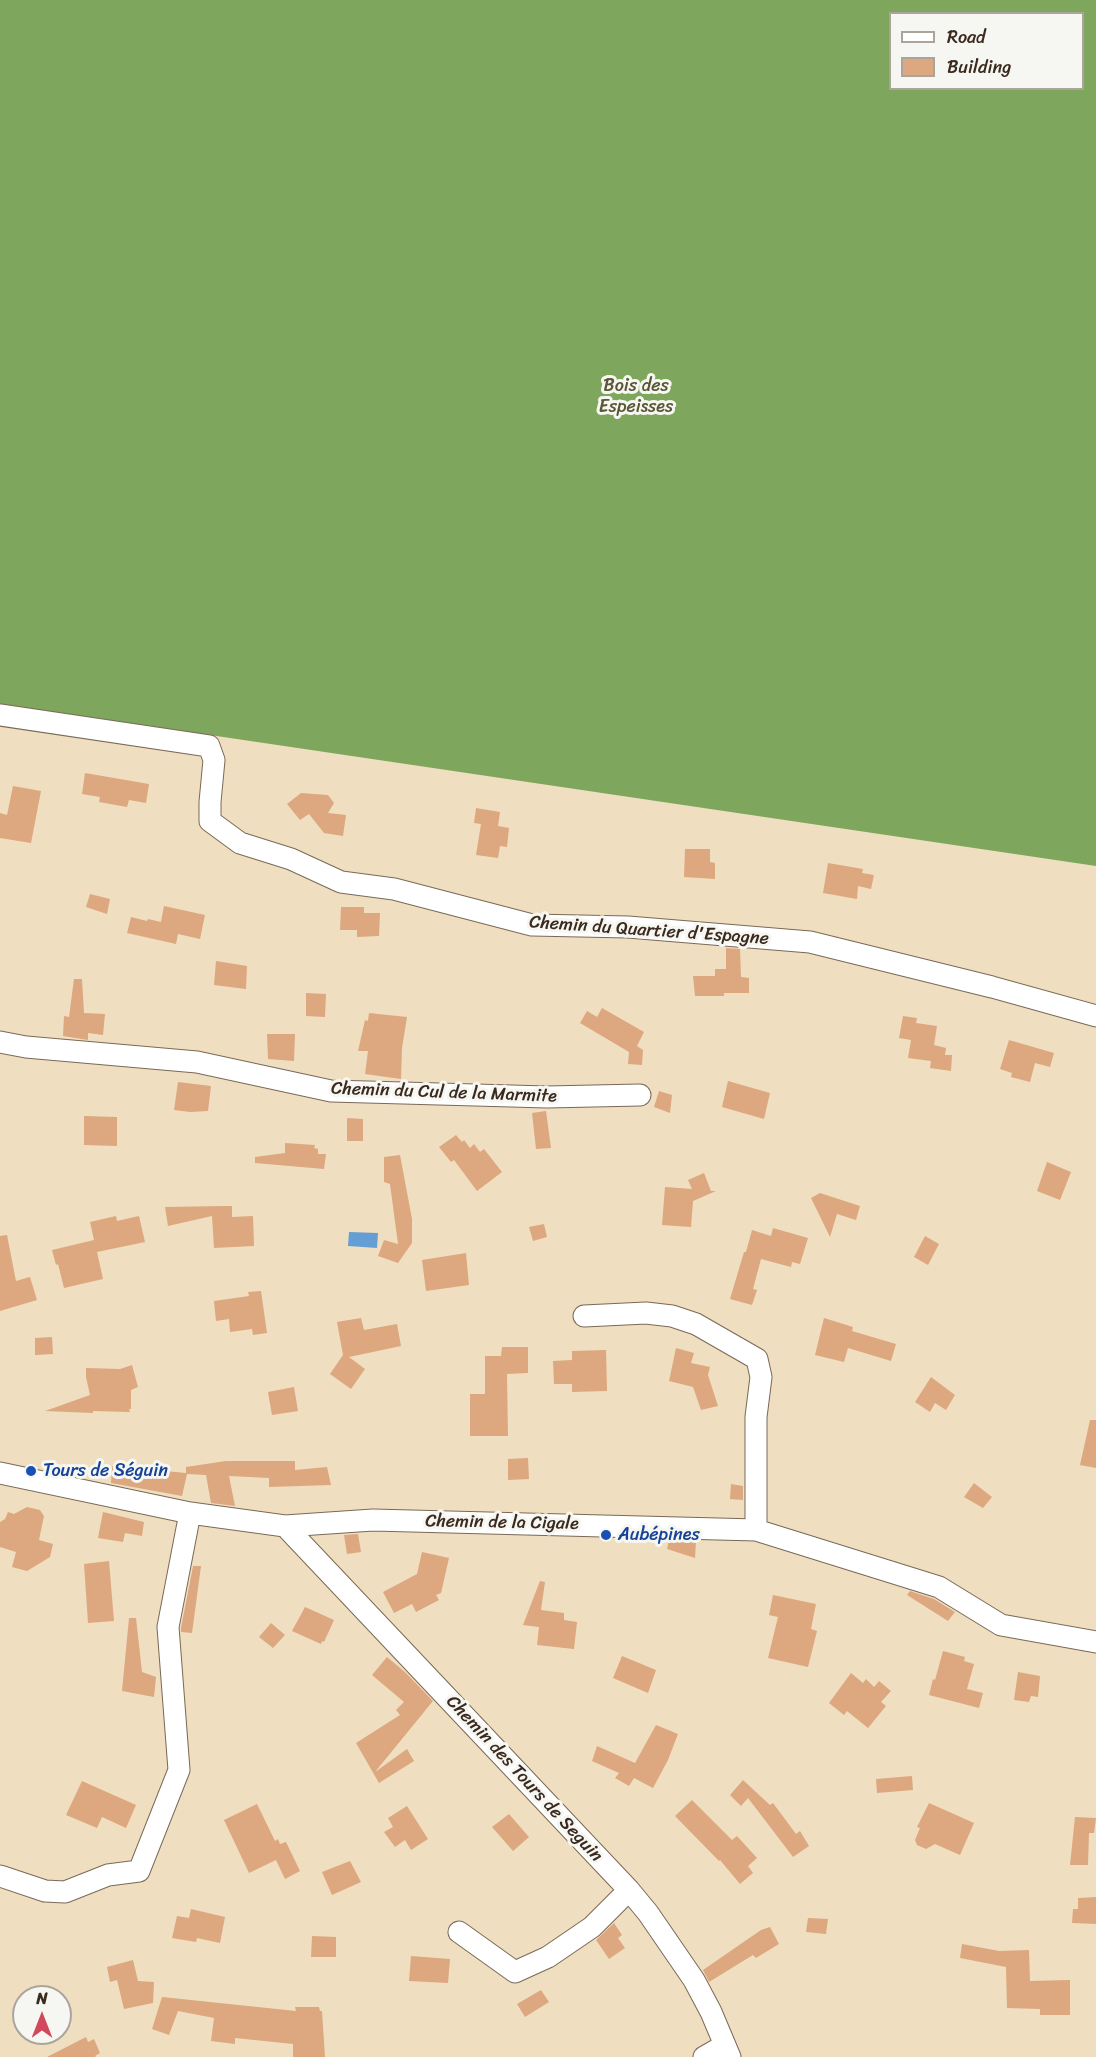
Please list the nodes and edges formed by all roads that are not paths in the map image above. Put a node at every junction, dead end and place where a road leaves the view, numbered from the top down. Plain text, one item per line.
1 (0, 715) edge
2 (1096, 1016) edge
3 (0, 1042) edge
4 (640, 1095) dead end
5 (584, 1316) dead end
6 (0, 1473) edge
7 (190, 1513) junction
8 (285, 1526) junction
9 (756, 1530) junction
10 (1096, 1642) edge
11 (0, 1876) edge
12 (629, 1890) junction
13 (459, 1932) dead end
14 (728, 2051) edge
15 (705, 2057) edge

1 - 2 street, Chemin du Quartier d'Espagne
3 - 4 street, Chemin du Cul de la Marmite
5 - 9 street
6 - 7 street, Chemin de la Cigale
7 - 8 street, Chemin de la Cigale
7 - 11 street
8 - 9 street, Chemin de la Cigale
8 - 12 street, Chemin des Tours de Seguin
9 - 10 street, Chemin de la Cigale
12 - 13 street
12 - 14 street, Chemin des Tours de Seguin
14 - 15 street

